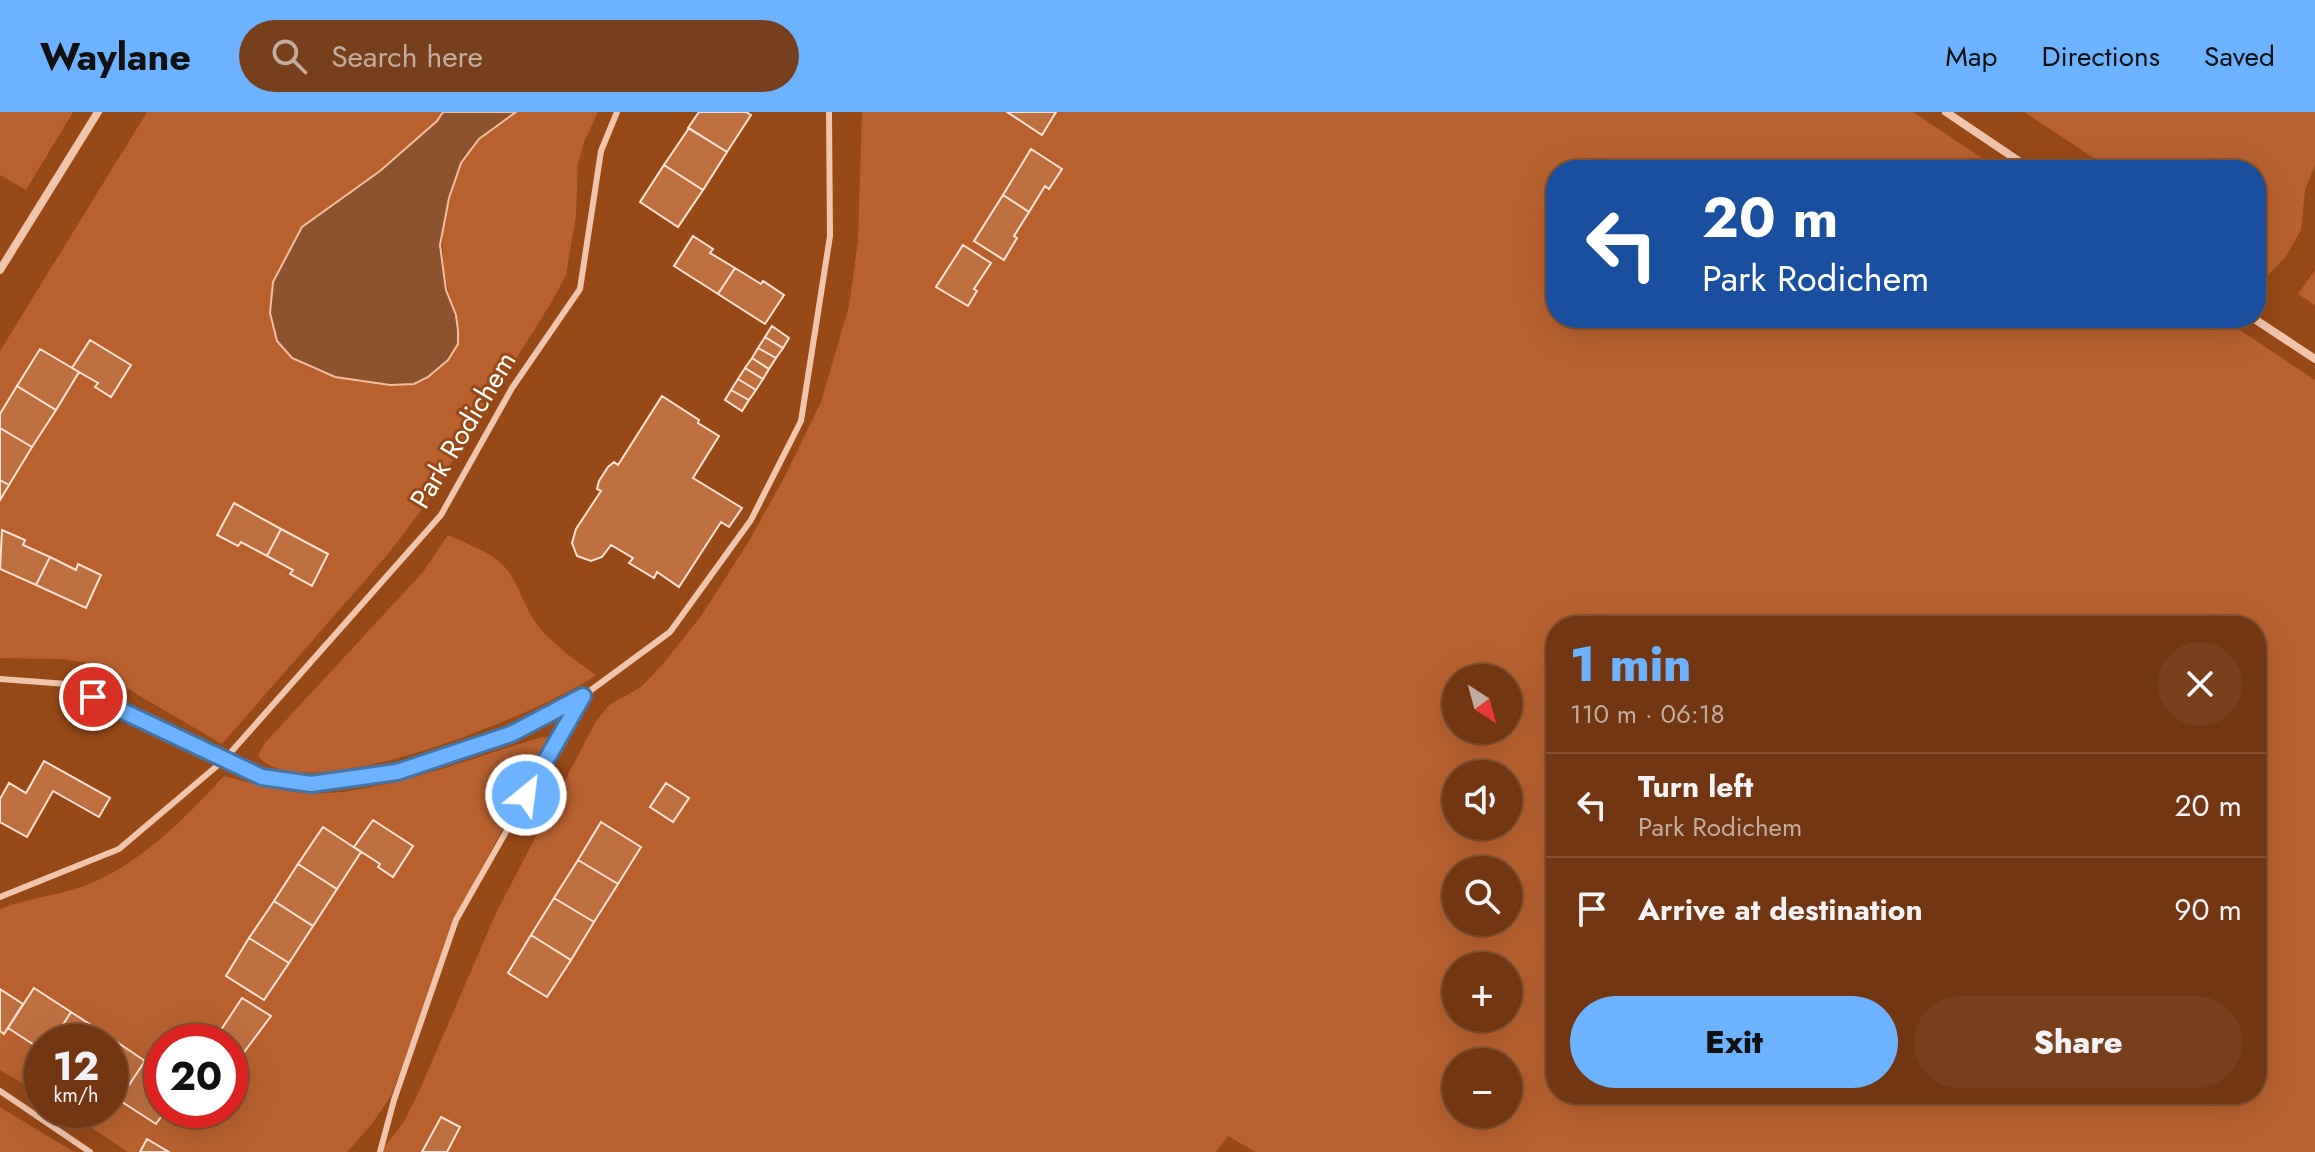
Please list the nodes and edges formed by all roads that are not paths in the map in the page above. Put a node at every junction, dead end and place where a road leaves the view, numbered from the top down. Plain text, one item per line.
1 (98, 112) edge
2 (617, 112) edge
3 (829, 112) edge
4 (1946, 112) edge
5 (2017, 160) edge
6 (0, 270) edge
7 (2266, 327) edge
8 (2315, 359) edge
9 (0, 679) edge
10 (583, 696) junction
11 (224, 760) junction
12 (0, 897) edge
13 (0, 1091) edge
14 (90, 1152) edge
15 (380, 1152) edge

1 - 6 street
2 - 11 lane, Park Rodichem
3 - 10 lane
4 - 5 street
7 - 8 street
9 - 11 lane
10 - 11 lane
10 - 15 lane
11 - 12 lane, Park Rodichem
13 - 14 lane

